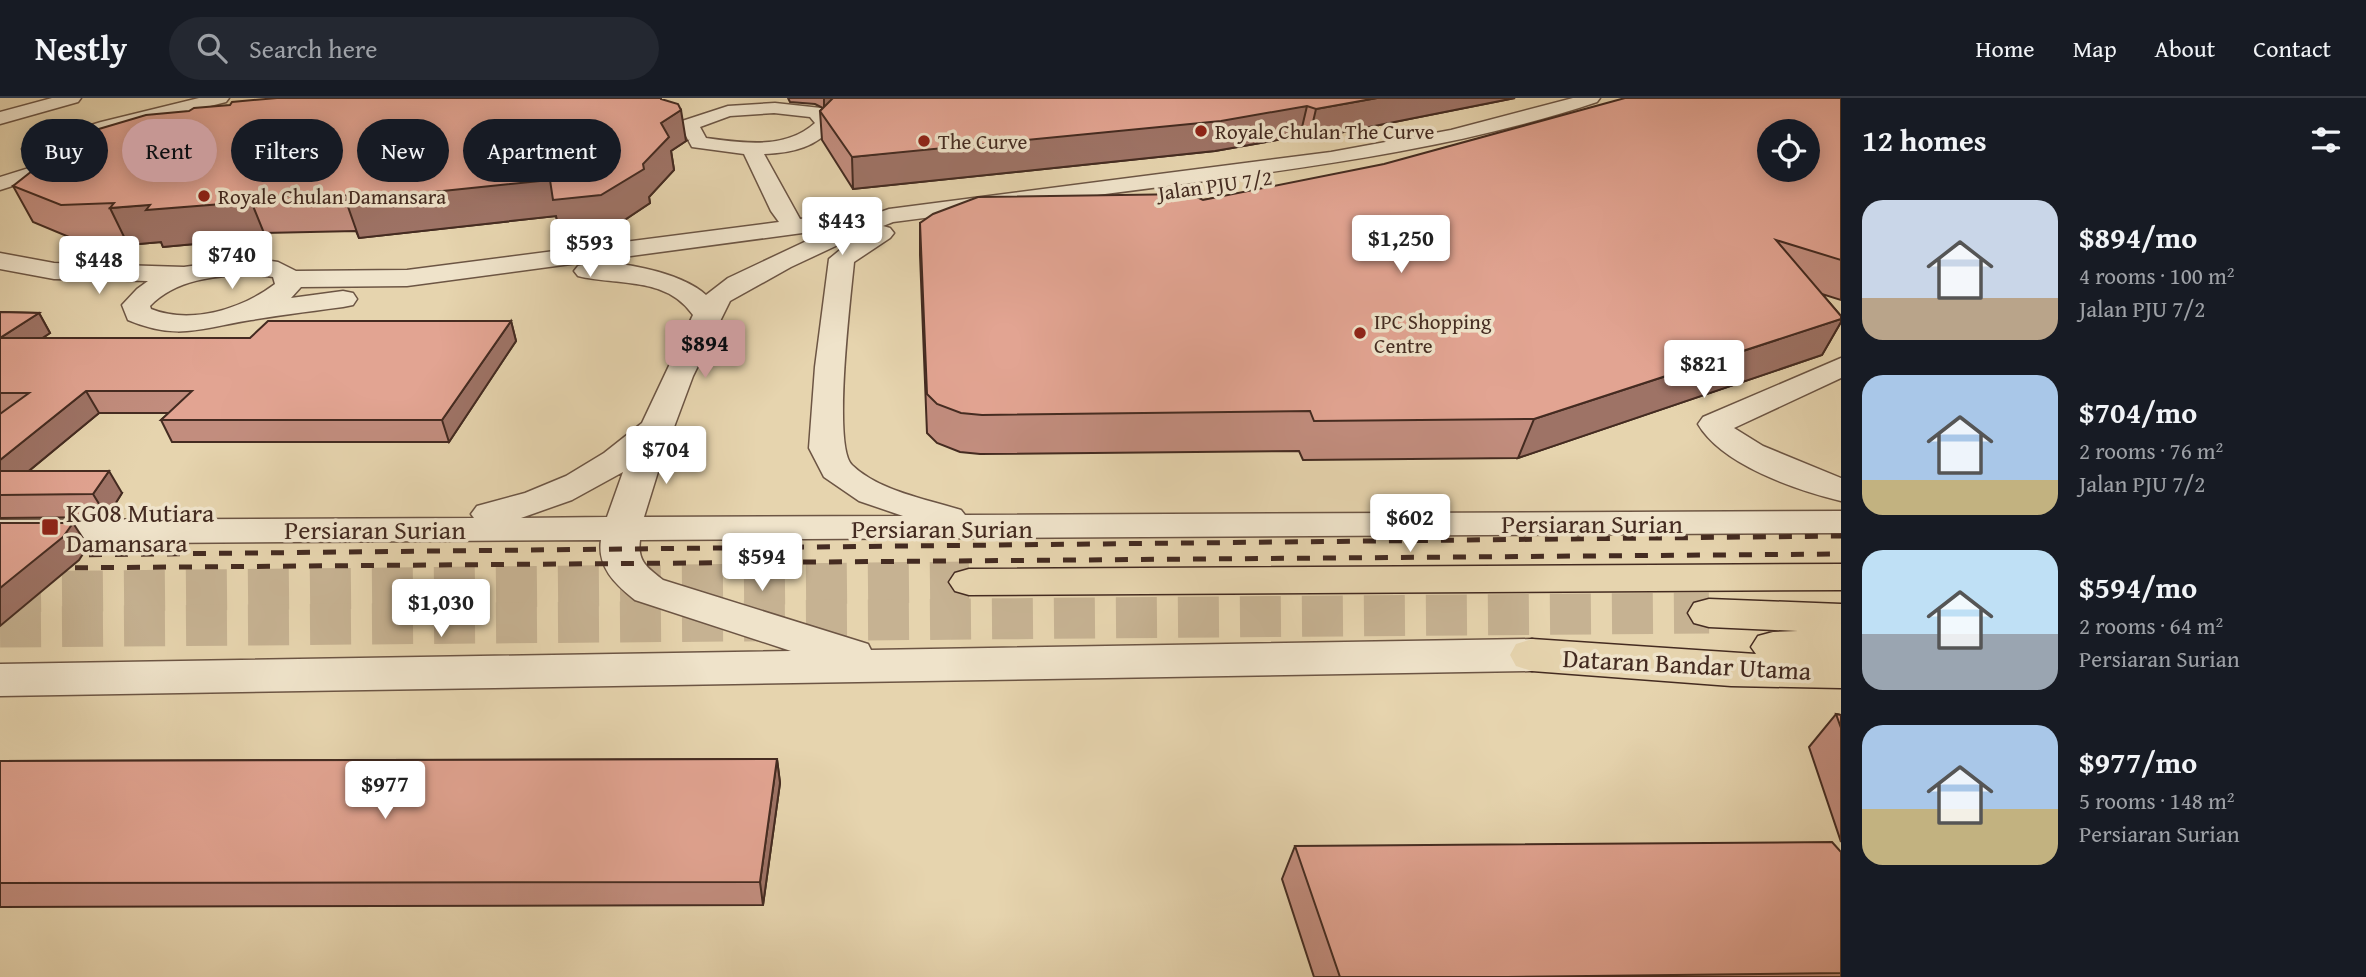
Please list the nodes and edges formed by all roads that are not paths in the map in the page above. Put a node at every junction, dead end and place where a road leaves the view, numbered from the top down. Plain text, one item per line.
1 (72, 98) edge
2 (220, 98) edge
3 (137, 100) edge
4 (182, 100) edge
5 (1600, 101) edge
6 (756, 103) edge
7 (236, 112) edge
8 (848, 115) edge
9 (820, 117) junction
10 (0, 118) edge
11 (82, 119) edge
12 (91, 119) edge
13 (205, 119) edge
14 (108, 125) edge
15 (751, 147) junction
16 (889, 216) junction
17 (793, 227) junction
18 (0, 261) edge
19 (202, 271) junction
20 (289, 279) junction
21 (0, 286) edge
22 (136, 305) junction
23 (242, 313) junction
24 (705, 313) junction
25 (1841, 367) edge
26 (657, 426) junction
27 (1841, 490) edge
28 (1841, 522) edge
29 (622, 527) junction
30 (980, 528) junction
31 (420, 529) junction
32 (0, 532) edge
33 (1841, 577) edge
34 (969, 582) tunnel mouth
35 (1709, 613) tunnel mouth
36 (1841, 618) edge
37 (1841, 645) edge
38 (1532, 655) junction
39 (884, 665) junction
40 (1841, 672) edge
41 (0, 680) edge

1 - 10 street
2 - 4 street
3 - 11 street
4 - 12 street
4 - 14 street
5 - 16 street, Jalan PJU 7/2
5 - 30 street, Jalan PJU 7/2
6 - 9 street
6 - 15 street
7 - 13 street
8 - 9 street
9 - 15 street
15 - 17 street
16 - 17 street
16 - 24 street, Jalan PJU 7/2
17 - 20 street
18 - 19 street
19 - 20 street
19 - 22 street
20 - 23 street
21 - 22 street
22 - 23 street
23 - 24 street
24 - 26 street, Jalan PJU 7/2
25 - 27 street
26 - 29 street, Jalan PJU 7/2
26 - 31 street
28 - 30 street, Persiaran Surian
29 - 30 street, Persiaran Surian
29 - 31 street, Persiaran Surian
29 - 39 street, Jalan PJU 7/2
31 - 32 street, Persiaran Surian
33 - 34 main road, Persiaran Surian
35 - 36 main road
37 - 38 main road
38 - 39 street
38 - 40 main road, Dataran Bandar Utama
39 - 41 street

